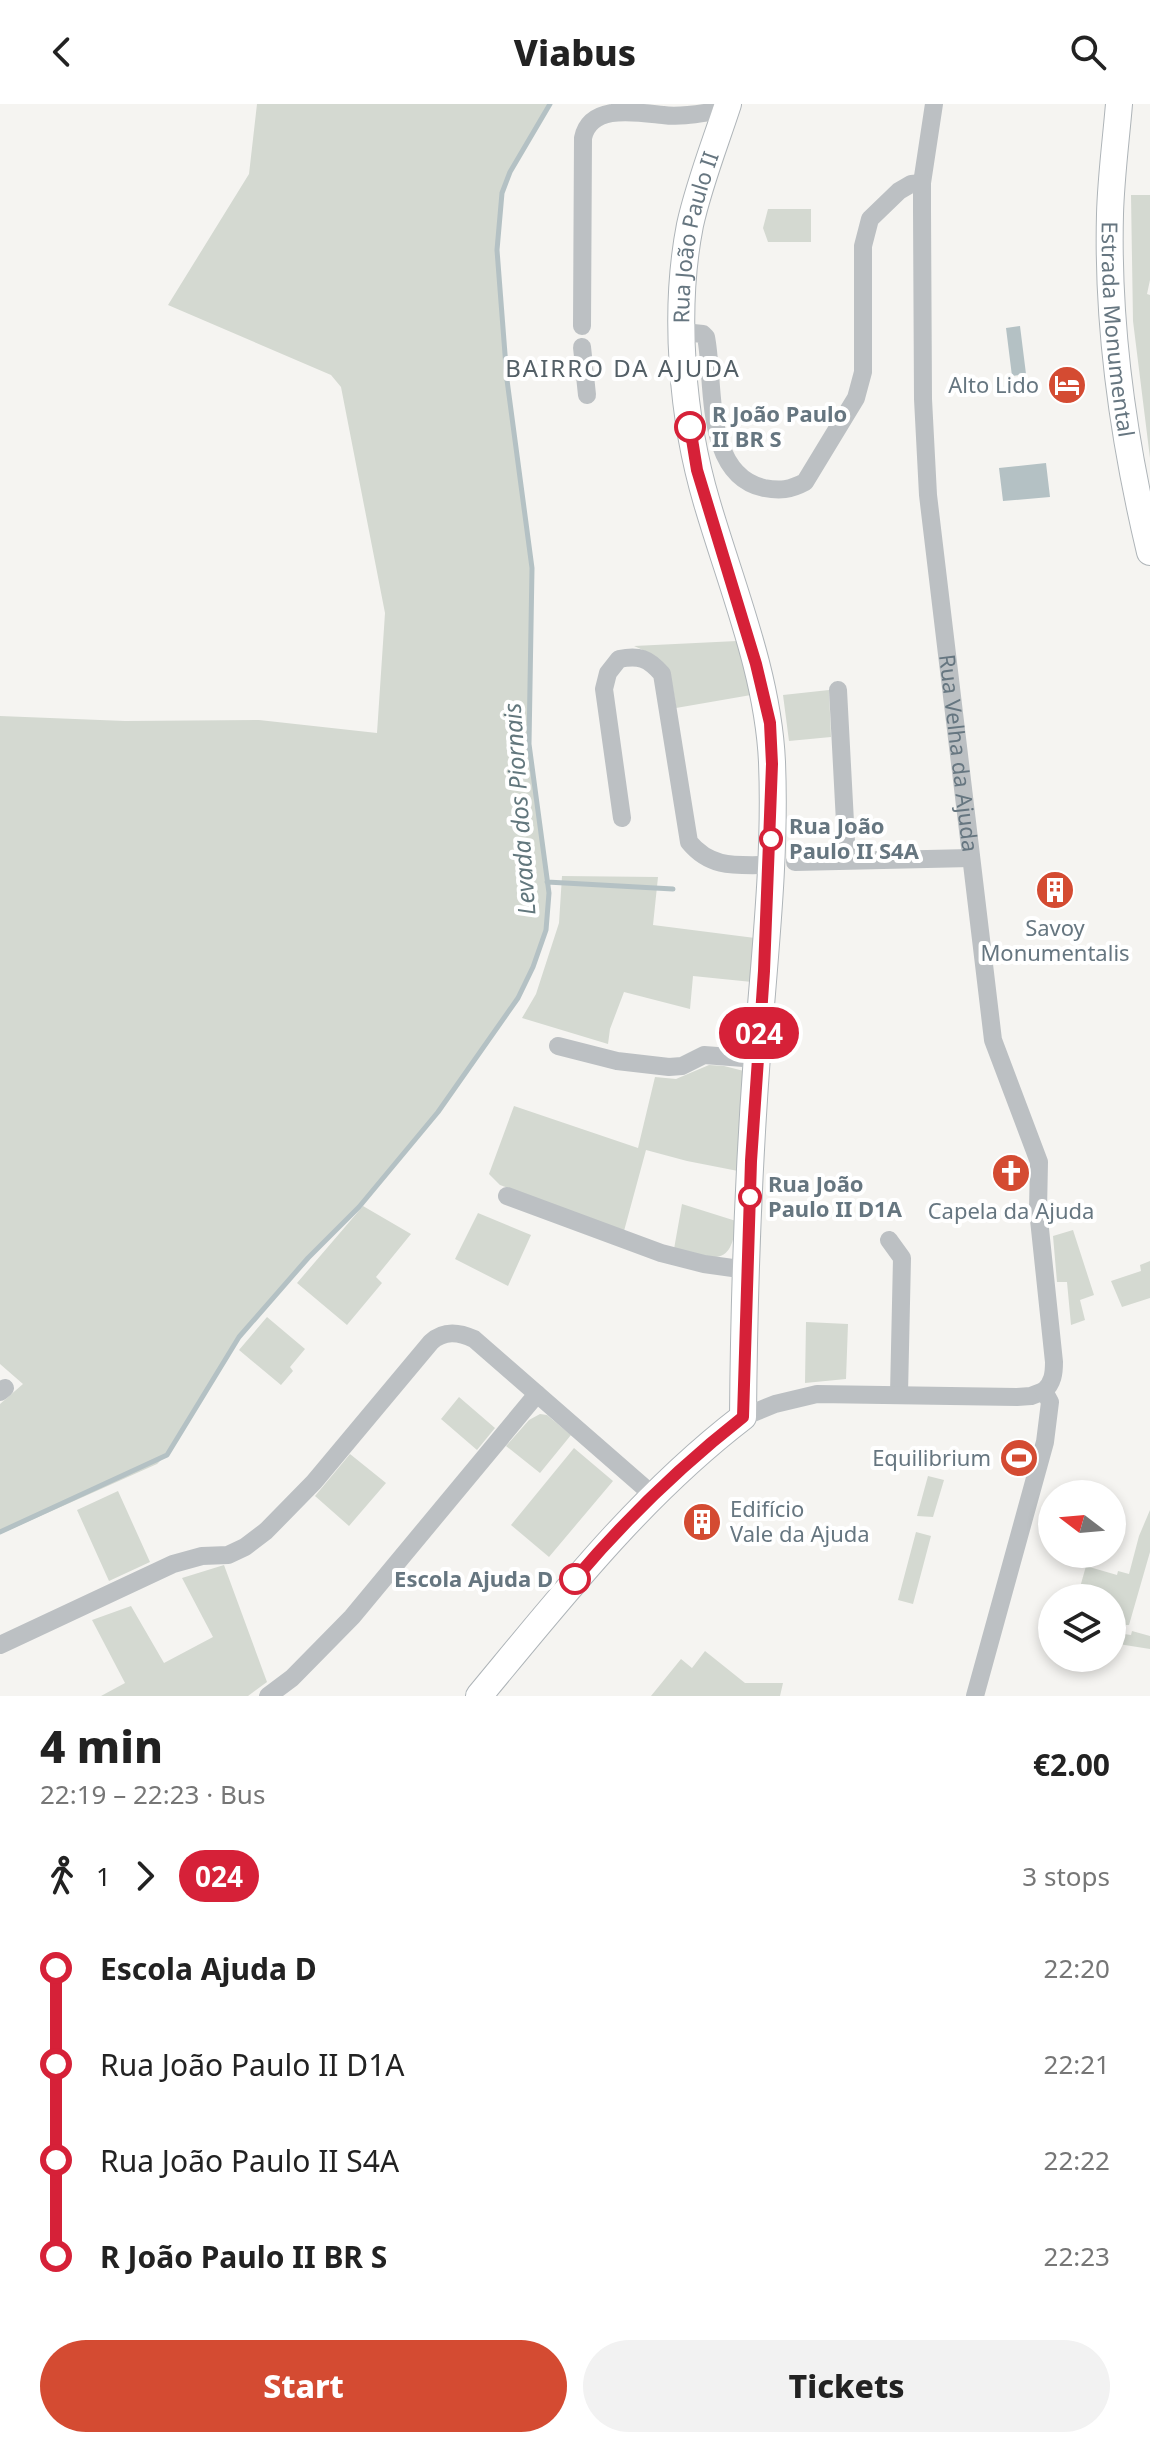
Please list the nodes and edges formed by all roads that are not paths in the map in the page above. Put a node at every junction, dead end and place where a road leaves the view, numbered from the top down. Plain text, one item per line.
1 (934, 104) edge
2 (1119, 104) edge
3 (727, 107) edge
4 (922, 183) junction
5 (582, 326) dead end
6 (683, 332) junction
7 (582, 347) dead end
8 (587, 395) dead end
9 (1150, 552) edge
10 (838, 690) dead end
11 (622, 818) dead end
12 (971, 858) junction
13 (847, 860) junction
14 (782, 864) junction
15 (558, 1046) dead end
16 (757, 1059) junction
17 (507, 1196) dead end
18 (889, 1240) dead end
19 (747, 1270) junction
20 (1044, 1391) junction
21 (537, 1394) junction
22 (899, 1394) junction
23 (743, 1417) junction
24 (654, 1496) junction
25 (0, 1645) edge
26 (272, 1693) edge
27 (479, 1696) edge
28 (975, 1696) edge

1 - 4 street, Rua Velha da Ajuda
2 - 9 street, Estrada Monumental
3 - 5 street
3 - 6 street, Rua João Paulo II
4 - 6 street
4 - 12 street, Rua Velha da Ajuda
6 - 14 street, Rua João Paulo II
7 - 8 street
10 - 13 street
11 - 14 street
12 - 13 street
12 - 20 street, Rua Velha da Ajuda
13 - 14 street
14 - 16 street, Rua João Paulo II
15 - 16 street
16 - 19 street, Rua João Paulo II
17 - 19 street
18 - 22 street
19 - 23 street, Rua João Paulo II
20 - 22 street
20 - 28 street, Rua Velha da Ajuda
21 - 24 street
21 - 25 street
21 - 26 street
22 - 23 street
23 - 24 street
24 - 27 street

